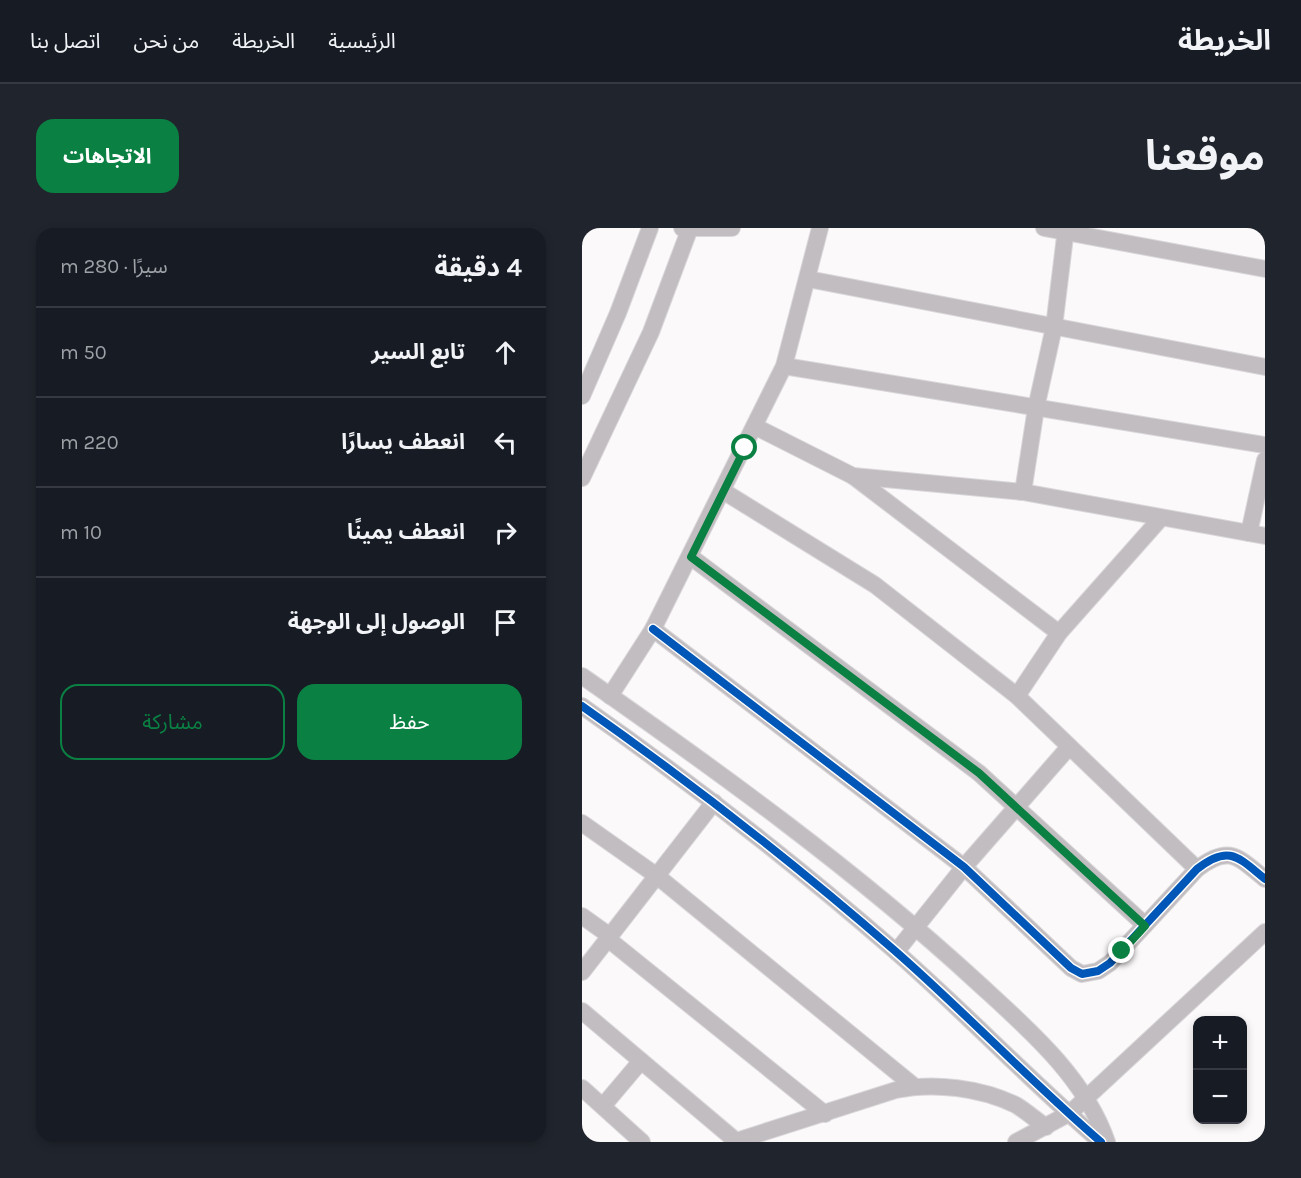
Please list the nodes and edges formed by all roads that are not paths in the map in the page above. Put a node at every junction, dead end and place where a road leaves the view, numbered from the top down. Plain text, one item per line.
1 (650, 228) edge
2 (732, 228) edge
3 (820, 228) edge
4 (1044, 228) edge
5 (687, 229) edge
6 (1066, 230) edge
7 (1265, 269) edge
8 (808, 279) junction
9 (1054, 327) junction
10 (784, 366) junction
11 (1265, 368) edge
12 (582, 396) edge
13 (1036, 408) junction
14 (756, 427) junction
15 (1265, 445) edge
16 (1265, 460) edge
17 (853, 476) junction
18 (582, 478) edge
19 (723, 491) junction
20 (1023, 492) junction
21 (1161, 518) junction
22 (1257, 535) edge
23 (691, 557) junction
24 (653, 629) junction
25 (1059, 633) junction
26 (582, 676) edge
27 (610, 696) junction
28 (1017, 696) junction
29 (582, 706) edge
30 (1069, 747) junction
31 (752, 799) junction
32 (714, 802) junction
33 (1017, 808) junction
34 (738, 820) junction
35 (582, 823) edge
36 (964, 867) junction
37 (1197, 869) junction
38 (657, 876) junction
39 (1265, 879) edge
40 (582, 916) edge
41 (915, 926) junction
42 (1145, 926) junction
43 (1265, 932) edge
44 (609, 938) junction
45 (896, 951) junction
46 (582, 972) edge
47 (582, 1011) edge
48 (641, 1061) junction
49 (915, 1087) junction
50 (582, 1088) edge
51 (1087, 1099) junction
52 (603, 1106) junction
53 (1070, 1113) junction
54 (825, 1114) junction
55 (1046, 1128) junction
56 (642, 1142) edge
57 (735, 1142) edge
58 (1016, 1142) edge
59 (1101, 1142) edge
60 (1107, 1142) edge

1 - 12 street
2 - 5 street
3 - 8 street
4 - 6 street
5 - 18 street
6 - 7 street
6 - 9 street
8 - 9 street
8 - 10 street
9 - 11 street
9 - 13 street
10 - 13 street
10 - 14 street
13 - 15 street
13 - 20 street
14 - 17 street
14 - 19 street
16 - 22 street
17 - 20 street
17 - 25 street
19 - 23 street
19 - 28 street
20 - 21 street
21 - 22 street
21 - 25 street
23 - 24 street
23 - 33 street
24 - 27 street
24 - 36 street
25 - 28 street
26 - 27 street
27 - 31 street
28 - 30 street
29 - 32 street
30 - 33 street
30 - 37 street
31 - 34 street
31 - 41 street
32 - 34 street
32 - 38 street
33 - 36 street
33 - 42 street
34 - 45 street
35 - 38 street
36 - 41 street
36 - 42 street
37 - 39 street
37 - 42 street
38 - 44 street
38 - 49 street
40 - 44 street
41 - 45 street
41 - 51 street
43 - 51 street
44 - 46 street
44 - 54 street
45 - 53 street
47 - 48 street
48 - 52 street
48 - 57 street
49 - 54 street
49 - 55 street
50 - 52 street
51 - 53 street
51 - 60 street
52 - 56 street
53 - 55 street
53 - 59 street
54 - 57 street
55 - 58 street

